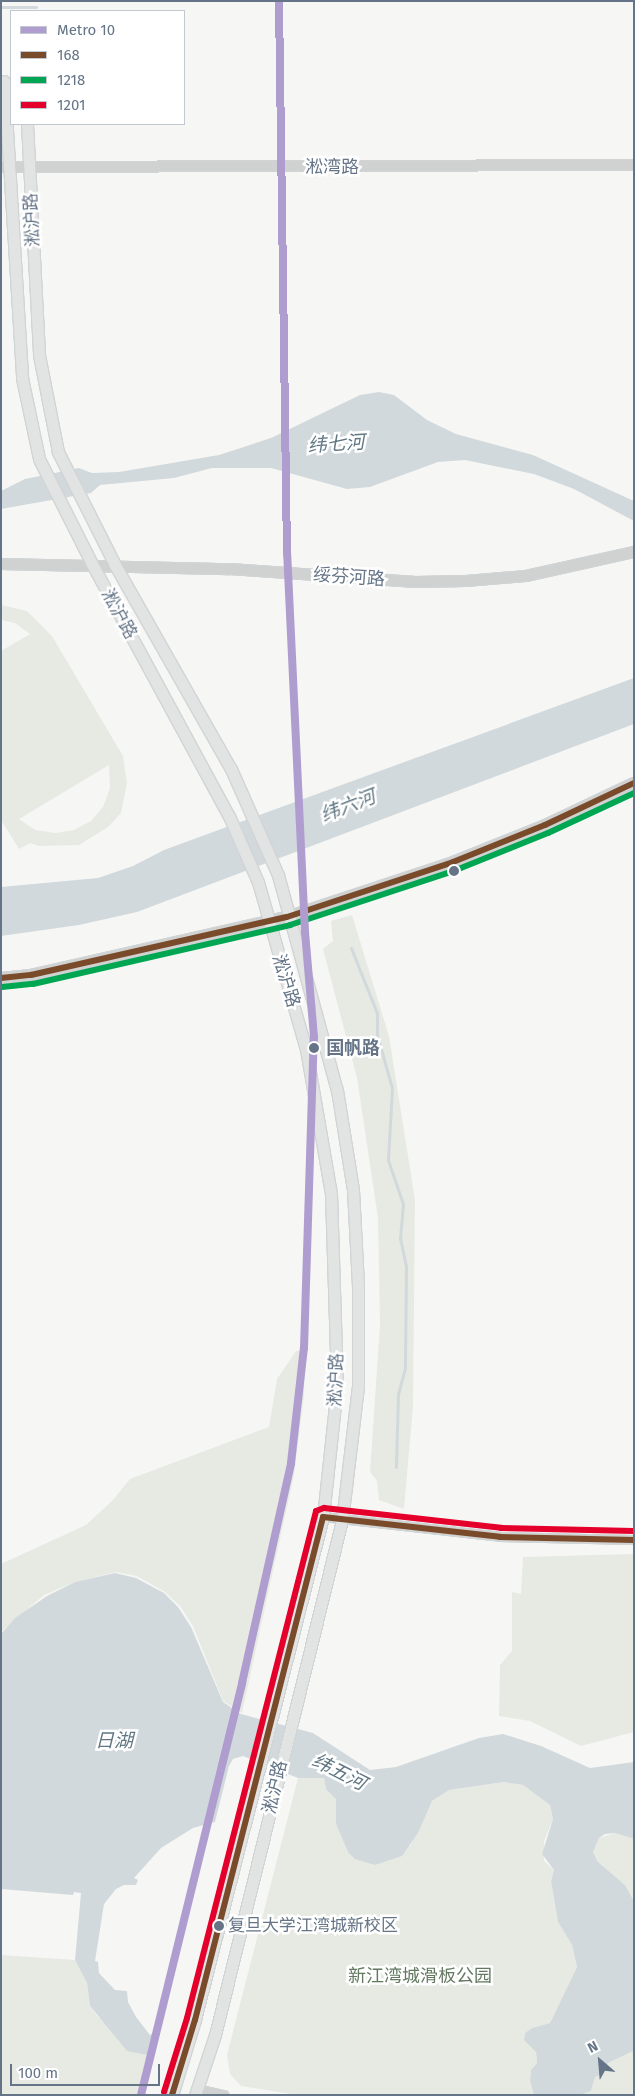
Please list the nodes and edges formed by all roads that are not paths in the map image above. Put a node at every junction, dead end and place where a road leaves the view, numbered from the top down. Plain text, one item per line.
1 (4, 81) dead end
2 (27, 125) edge
3 (634, 166) edge
4 (5, 167) edge
5 (29, 169) junction
6 (634, 552) edge
7 (1, 564) edge
8 (92, 564) junction
9 (115, 565) junction
10 (634, 783) edge
11 (287, 917) junction
12 (268, 923) junction
13 (1, 978) edge
14 (323, 1517) junction
15 (342, 1520) junction
16 (634, 1540) edge
17 (176, 2083) junction
18 (196, 2092) edge
19 (172, 2095) edge
20 (224, 2095) edge

1 - 4 main road, 淞沪路
2 - 5 main road, 淞沪路
3 - 5 street, 淞湾路
4 - 5 street, 淞湾路
4 - 8 main road, 淞沪路
5 - 9 main road, 淞沪路
6 - 9 street, 绥芬河路
7 - 8 street, 绥芬河路
8 - 9 street, 绥芬河路
8 - 12 main road, 淞沪路
9 - 11 main road, 淞沪路
10 - 11 street
11 - 12 street
11 - 15 main road, 淞沪路
12 - 13 street
12 - 14 main road, 淞沪路
14 - 15 street
14 - 17 main road, 淞沪路
15 - 16 street
15 - 18 main road, 淞沪路
17 - 18 main road
17 - 19 main road, 淞沪路
18 - 20 street

